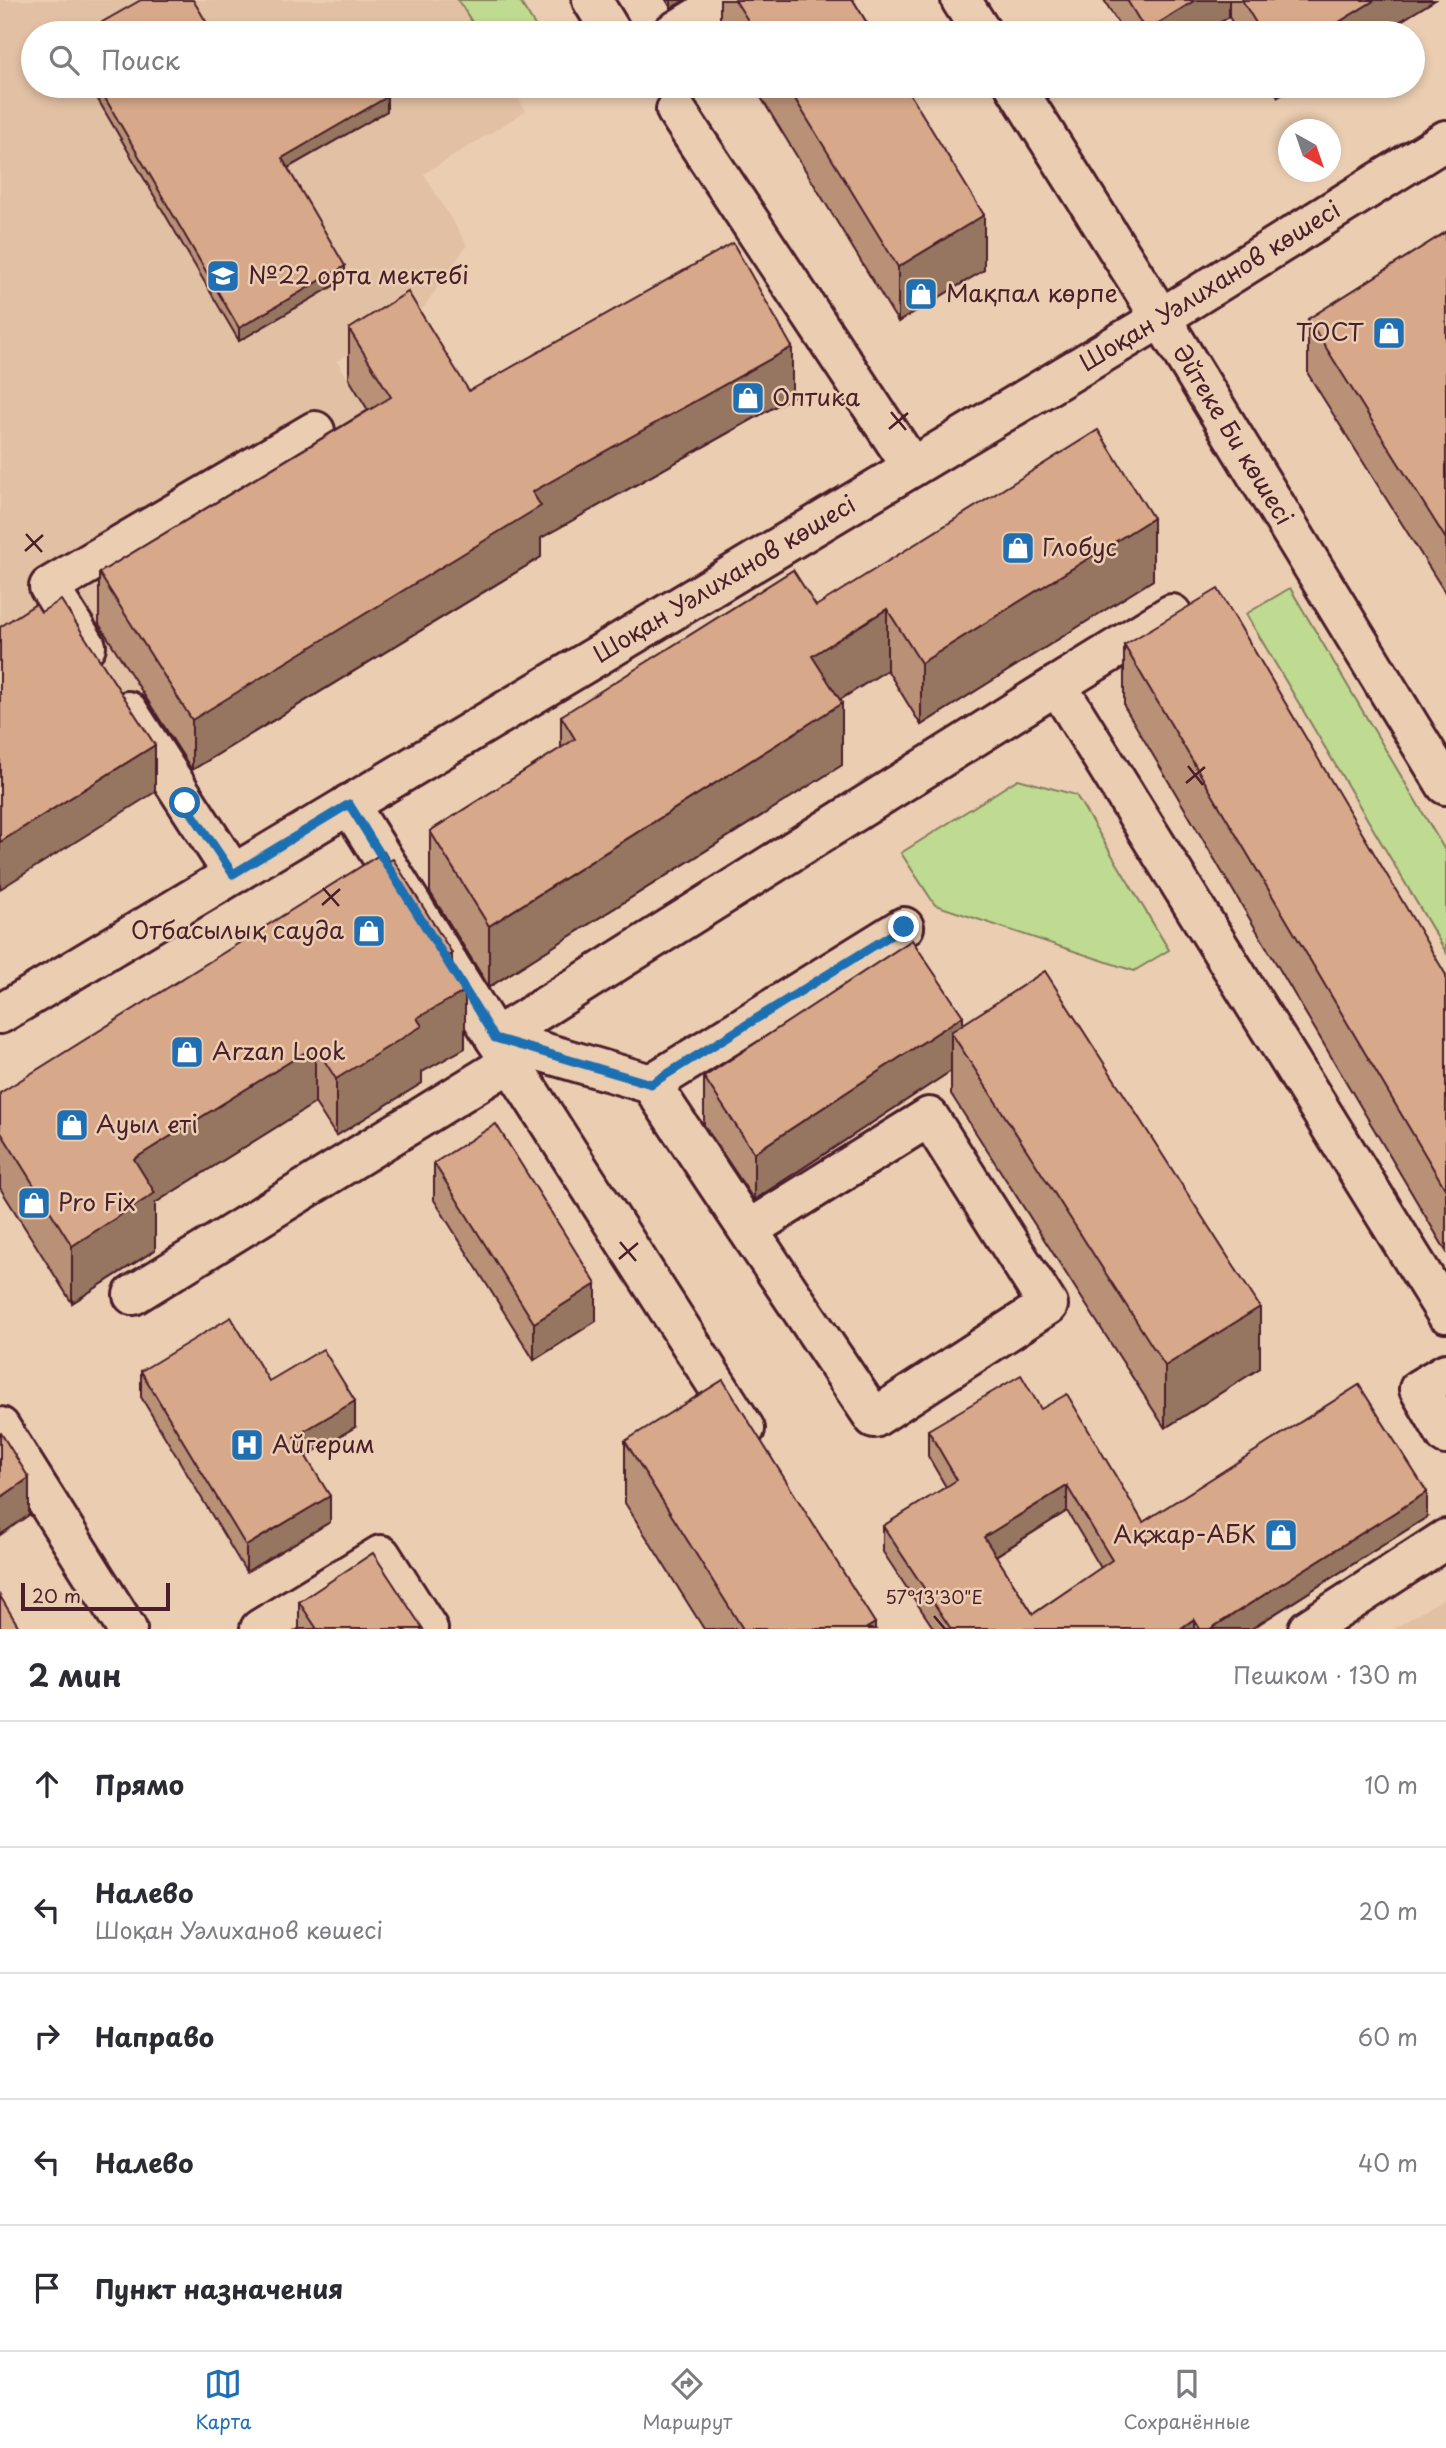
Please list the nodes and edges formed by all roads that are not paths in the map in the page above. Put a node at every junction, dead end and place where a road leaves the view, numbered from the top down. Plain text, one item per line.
1 (592, 0) edge
2 (726, 0) edge
3 (961, 0) edge
4 (605, 21) edge
5 (692, 21) edge
6 (974, 21) edge
7 (1023, 98) edge
8 (676, 110) dead end
9 (1446, 140) edge
10 (757, 231) junction
11 (722, 253) edge
12 (1161, 318) junction
13 (315, 430) dead end
14 (912, 467) junction
15 (1172, 614) edge
16 (1057, 685) junction
17 (1446, 785) edge
18 (349, 804) junction
19 (233, 874) junction
20 (904, 927) dead end
21 (0, 1014) edge
22 (503, 1050) junction
23 (651, 1084) junction
24 (748, 1230) junction
25 (133, 1295) dead end
26 (1446, 1313) edge
27 (1446, 1373) edge
28 (0, 1427) edge
29 (1446, 1435) edge
30 (763, 1457) edge
31 (1446, 1539) edge
32 (127, 1629) edge
33 (260, 1629) edge
34 (428, 1629) edge
35 (1308, 1629) edge

1 - 4 street
2 - 5 street
3 - 6 street
7 - 12 street, Әйтеке Би көшесі
8 - 10 street
9 - 12 street, Шоқан Уәлиханов көшесі
10 - 11 street
10 - 14 street
12 - 14 street, Шоқан Уәлиханов көшесі
12 - 17 street, Әйтеке Би көшесі
13 - 19 street
14 - 18 street, Шоқан Уәлиханов көшесі
15 - 16 street
16 - 22 street
16 - 26 street
18 - 19 street, Шоқан Уәлиханов көшесі
18 - 22 street
19 - 21 street, Шоқан Уәлиханов көшесі
20 - 23 street
22 - 23 street
22 - 25 street
22 - 30 street
23 - 24 street
24 - 24 street
27 - 29 street
28 - 32 street
31 - 35 street
33 - 34 street

